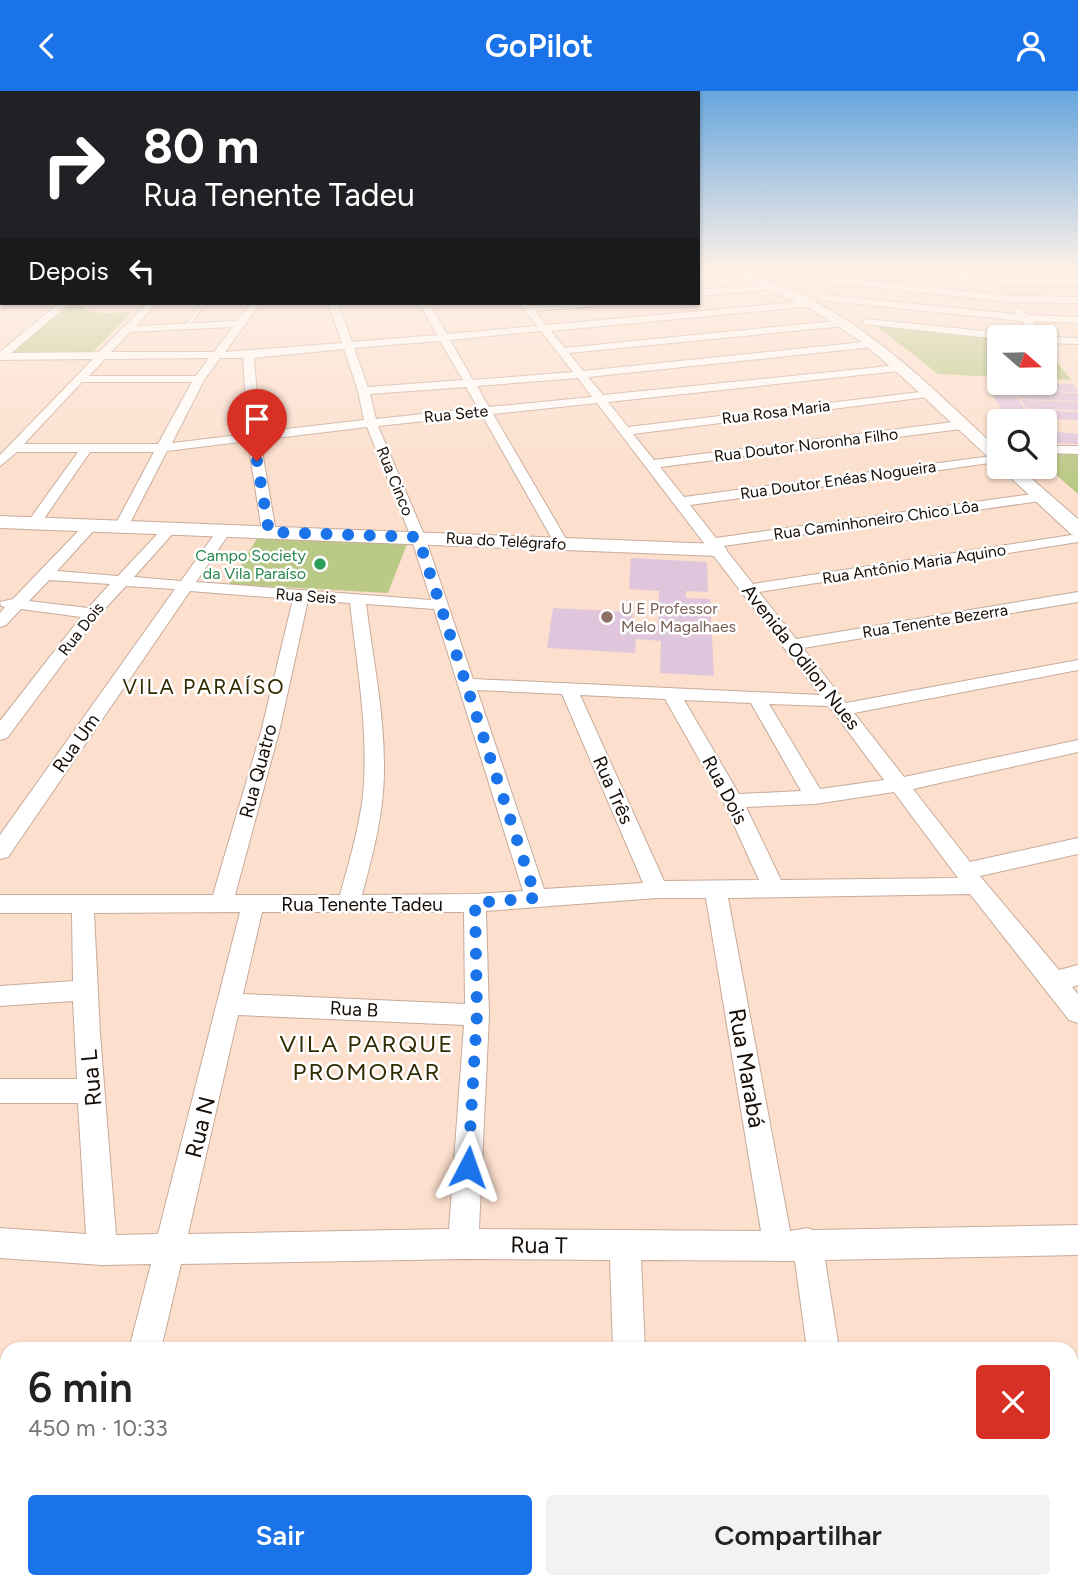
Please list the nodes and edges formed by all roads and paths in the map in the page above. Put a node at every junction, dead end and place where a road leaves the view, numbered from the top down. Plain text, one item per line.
1 (23, 338) edge
2 (118, 338) edge
3 (230, 338) edge
4 (345, 338) edge
5 (445, 338) joint
6 (552, 338) edge
7 (695, 338) edge
8 (865, 338) edge
9 (886, 338) edge
10 (1057, 340) edge
11 (1078, 341) edge
12 (873, 344) junction
13 (348, 346) junction
14 (562, 351) junction
15 (248, 355) junction
16 (0, 357) edge
17 (100, 357) junction
18 (216, 357) junction
19 (899, 368) junction
20 (580, 376) junction
21 (79, 379) junction
22 (199, 379) junction
23 (468, 382) junction
24 (364, 391) junction
25 (928, 394) junction
26 (959, 400) dead end
27 (600, 401) junction
28 (484, 411) junction
29 (371, 423) junction
30 (961, 425) junction
31 (625, 431) junction
32 (254, 438) junction
33 (987, 446) edge
34 (13, 448) junction
35 (86, 449) junction
36 (160, 449) junction
37 (1057, 450) edge
38 (1078, 450) edge
39 (987, 458) edge
40 (0, 462) edge
41 (650, 464) junction
42 (1032, 479) edge
43 (1041, 479) edge
44 (1046, 489) junction
45 (680, 502) junction
46 (0, 523) edge
47 (34, 523) junction
48 (90, 527) junction
49 (121, 527) junction
50 (169, 530) junction
51 (1078, 530) edge
52 (224, 531) junction
53 (269, 532) junction
54 (418, 537) junction
55 (1078, 538) edge
56 (562, 544) junction
57 (714, 547) junction
58 (47, 575) junction
59 (121, 581) junction
60 (185, 587) junction
61 (749, 589) junction
62 (301, 596) junction
63 (1078, 597) edge
64 (358, 600) junction
65 (0, 602) edge
66 (17, 604) junction
67 (439, 605) junction
68 (92, 613) junction
69 (0, 622) edge
70 (792, 645) junction
71 (1078, 665) edge
72 (466, 684) junction
73 (569, 689) junction
74 (672, 695) junction
75 (757, 698) junction
76 (838, 705) junction
77 (0, 734) edge
78 (1078, 746) edge
79 (898, 785) junction
80 (815, 797) junction
81 (733, 801) junction
82 (1078, 846) edge
83 (0, 851) edge
84 (970, 878) junction
85 (774, 888) junction
86 (657, 890) junction
87 (716, 890) junction
88 (536, 898) junction
89 (349, 903) junction
90 (475, 903) junction
91 (222, 904) junction
92 (253, 904) junction
93 (0, 905) edge
94 (83, 905) junction
95 (1078, 975) edge
96 (1054, 982) junction
97 (83, 990) junction
98 (0, 996) edge
99 (231, 1004) junction
100 (1078, 1012) edge
101 (477, 1014) junction
102 (0, 1091) edge
103 (93, 1091) junction
104 (1078, 1240) edge
105 (0, 1243) edge
106 (463, 1244) junction
107 (793, 1245) junction
108 (625, 1247) junction
109 (169, 1249) junction
110 (102, 1250) junction
111 (147, 1342) edge
112 (629, 1342) edge
113 (820, 1342) edge

1 - 16 street
2 - 17 street
3 - 18 street
4 - 13 street, Rua Cinco
5 - 13 street
5 - 23 street
6 - 14 street, Avenida Odilon Nues
7 - 14 street
8 - 12 street
9 - 26 street
10 - 11 street
12 - 19 street
12 - 20 street
13 - 15 street
13 - 24 street, Rua Cinco
14 - 20 street, Avenida Odilon Nues
15 - 18 street
15 - 32 street
16 - 17 street
17 - 18 street
17 - 21 street
18 - 22 street
19 - 25 street
19 - 27 street, Rua Sete
20 - 23 street
20 - 27 street, Avenida Odilon Nues
21 - 22 street
21 - 34 street
22 - 36 street
23 - 24 street
23 - 28 street
24 - 29 street, Rua Cinco
25 - 30 street
25 - 31 street, Rua Rosa Maria
27 - 28 street, Rua Sete
27 - 31 street, Avenida Odilon Nues
28 - 29 street, Rua Sete
28 - 56 street
29 - 32 street, Rua Sete
29 - 54 street, Rua Cinco
30 - 33 street
30 - 41 street, Rua Doutor Noronha Filho
31 - 41 street, Avenida Odilon Nues
32 - 36 street, Rua Sete
32 - 53 street
34 - 35 street, Rua Sete
34 - 40 street
35 - 36 street, Rua Sete
35 - 47 street
36 - 49 street
37 - 38 street
39 - 45 street, Rua Doutor Enéas Nogueira
41 - 45 street, Avenida Odilon Nues
42 - 44 street
43 - 44 street
44 - 51 street
44 - 57 street, Rua Caminhoneiro Chico Lôa
45 - 57 street, Avenida Odilon Nues
46 - 47 street, Rua do Telégrafo
47 - 48 street, Rua do Telégrafo
48 - 49 street, Rua do Telégrafo
48 - 58 street
49 - 50 street, Rua do Telégrafo
50 - 52 street, Rua do Telégrafo
50 - 59 street, Rua Dois
52 - 53 street, Rua do Telégrafo
52 - 60 street, Rua Um
53 - 54 street, Rua do Telégrafo
54 - 56 street, Rua do Telégrafo
54 - 67 street, Rua Cinco
55 - 61 street, Rua Antônio Maria Aquino
56 - 57 street, Rua do Telégrafo
57 - 61 street, Avenida Odilon Nues
58 - 59 street, Rua Seis
58 - 66 street
59 - 60 street, Rua Seis
59 - 68 street, Rua Dois
60 - 62 street, Rua Seis
60 - 83 street, Rua Um
61 - 70 street, Avenida Odilon Nues
62 - 64 street, Rua Seis
62 - 91 street, Rua Quatro
63 - 70 street, Rua Tenente Bezerra
64 - 67 street, Rua Seis
64 - 89 street
65 - 66 street
66 - 68 street
66 - 69 street
67 - 72 street, Rua Cinco
68 - 77 street, Rua Dois
70 - 76 street, Avenida Odilon Nues
71 - 76 street
72 - 73 street
72 - 88 street, Rua Cinco
73 - 74 street
73 - 86 street, Rua Três
74 - 75 street
74 - 81 street, Rua Dois
75 - 76 street
75 - 80 street
76 - 79 street, Avenida Odilon Nues
78 - 79 street
79 - 80 street
79 - 84 street, Avenida Odilon Nues
80 - 81 street
81 - 85 street, Rua Dois
82 - 84 street, Rua Tenente Tadeu
84 - 85 street, Rua Tenente Tadeu
84 - 96 street, Avenida Odilon Nues
85 - 87 street, Rua Tenente Tadeu
86 - 87 street, Rua Tenente Tadeu
86 - 88 street, Rua Tenente Tadeu
87 - 107 street, Rua Marabá
88 - 90 street, Rua Tenente Tadeu
89 - 90 street, Rua Tenente Tadeu
89 - 92 street, Rua Tenente Tadeu
90 - 101 street
91 - 92 street, Rua Tenente Tadeu
91 - 94 street, Rua Tenente Tadeu
92 - 99 street, Rua N
93 - 94 street, Rua Tenente Tadeu
94 - 97 street, Rua L
95 - 96 street
96 - 100 street, Avenida Odilon Nues
97 - 98 street
97 - 103 street, Rua L
99 - 101 street, Rua B
99 - 109 street, Rua N
101 - 106 street
102 - 103 street
103 - 110 street, Rua L
104 - 107 street, Rua T
105 - 110 street, Rua T
106 - 108 street, Rua T
106 - 109 street, Rua T
107 - 108 street, Rua T
107 - 113 street, Rua Marabá
108 - 112 street
109 - 110 street, Rua T
109 - 111 street, Rua N

